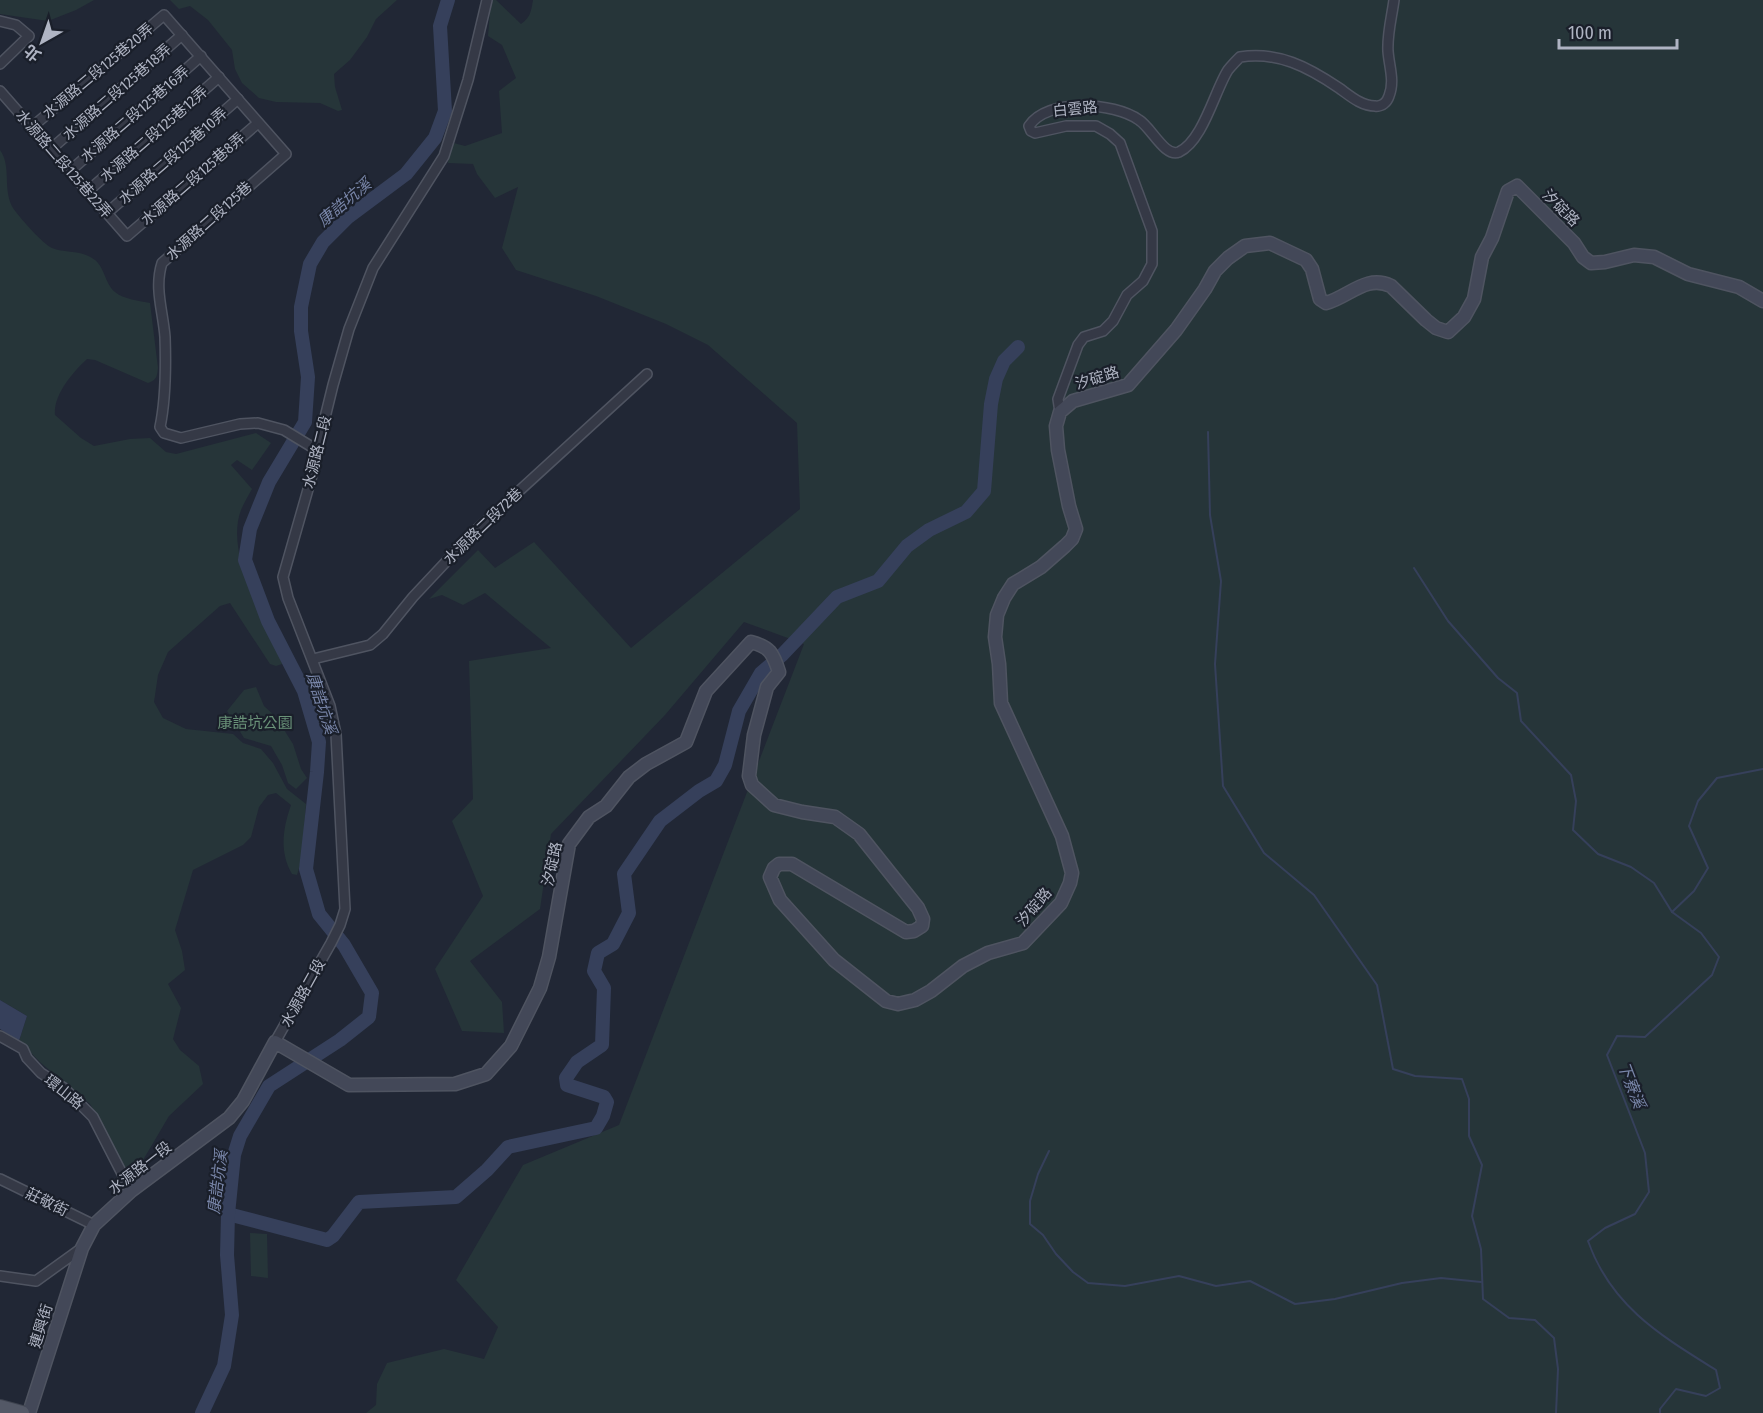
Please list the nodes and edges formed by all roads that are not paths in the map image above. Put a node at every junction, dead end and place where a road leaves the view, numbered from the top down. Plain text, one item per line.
1 (487, 0) edge
2 (1394, 0) edge
3 (164, 15) joint
4 (0, 21) edge
5 (182, 35) junction
6 (201, 56) junction
7 (0, 64) edge
8 (219, 77) junction
9 (0, 91) edge
10 (238, 99) junction
11 (258, 123) junction
12 (32, 127) junction
13 (51, 149) junction
14 (70, 171) junction
15 (88, 191) junction
16 (107, 213) junction
17 (127, 236) joint
18 (1763, 301) edge
19 (647, 374) dead end
20 (1060, 412) junction
21 (314, 448) junction
22 (313, 659) junction
23 (0, 1036) edge
24 (275, 1042) junction
25 (0, 1179) edge
26 (131, 1191) junction
27 (94, 1225) junction
28 (82, 1248) junction
29 (0, 1276) edge
30 (0, 1407) edge
31 (22, 1413) edge
32 (29, 1413) edge

1 - 21 street, 水源路二段
2 - 20 street, 白雲路
3 - 5 street, 水源路二段125巷
3 - 12 street, 水源路二段125巷20弄
4 - 7 street
5 - 6 street, 水源路二段125巷
5 - 13 street, 水源路二段125巷18弄
6 - 8 street, 水源路二段125巷
6 - 14 street, 水源路二段125巷16弄
8 - 10 street, 水源路二段125巷
8 - 15 street, 水源路二段125巷12弄
9 - 12 street, 水源路二段125巷22弄
10 - 11 street, 水源路二段125巷
10 - 16 street, 水源路二段125巷10弄
11 - 17 street, 水源路二段125巷8弄
11 - 21 street, 水源路二段125巷
12 - 13 street, 水源路二段125巷22弄
13 - 14 street, 水源路二段125巷22弄
14 - 15 street, 水源路二段125巷22弄
15 - 16 street, 水源路二段125巷22弄
16 - 17 street, 水源路二段125巷22弄
18 - 20 street, 汐碇路
19 - 22 street, 水源路二段72巷
20 - 24 street, 汐碇路
21 - 22 street, 水源路二段
22 - 24 street, 水源路二段
23 - 26 street, 環山路
24 - 26 street, 水源路一段
25 - 27 street, 莊敬街
26 - 27 street, 水源路一段
27 - 28 street, 水源路一段
28 - 29 street, 水源路一段
28 - 32 street, 連興街
30 - 31 main road

